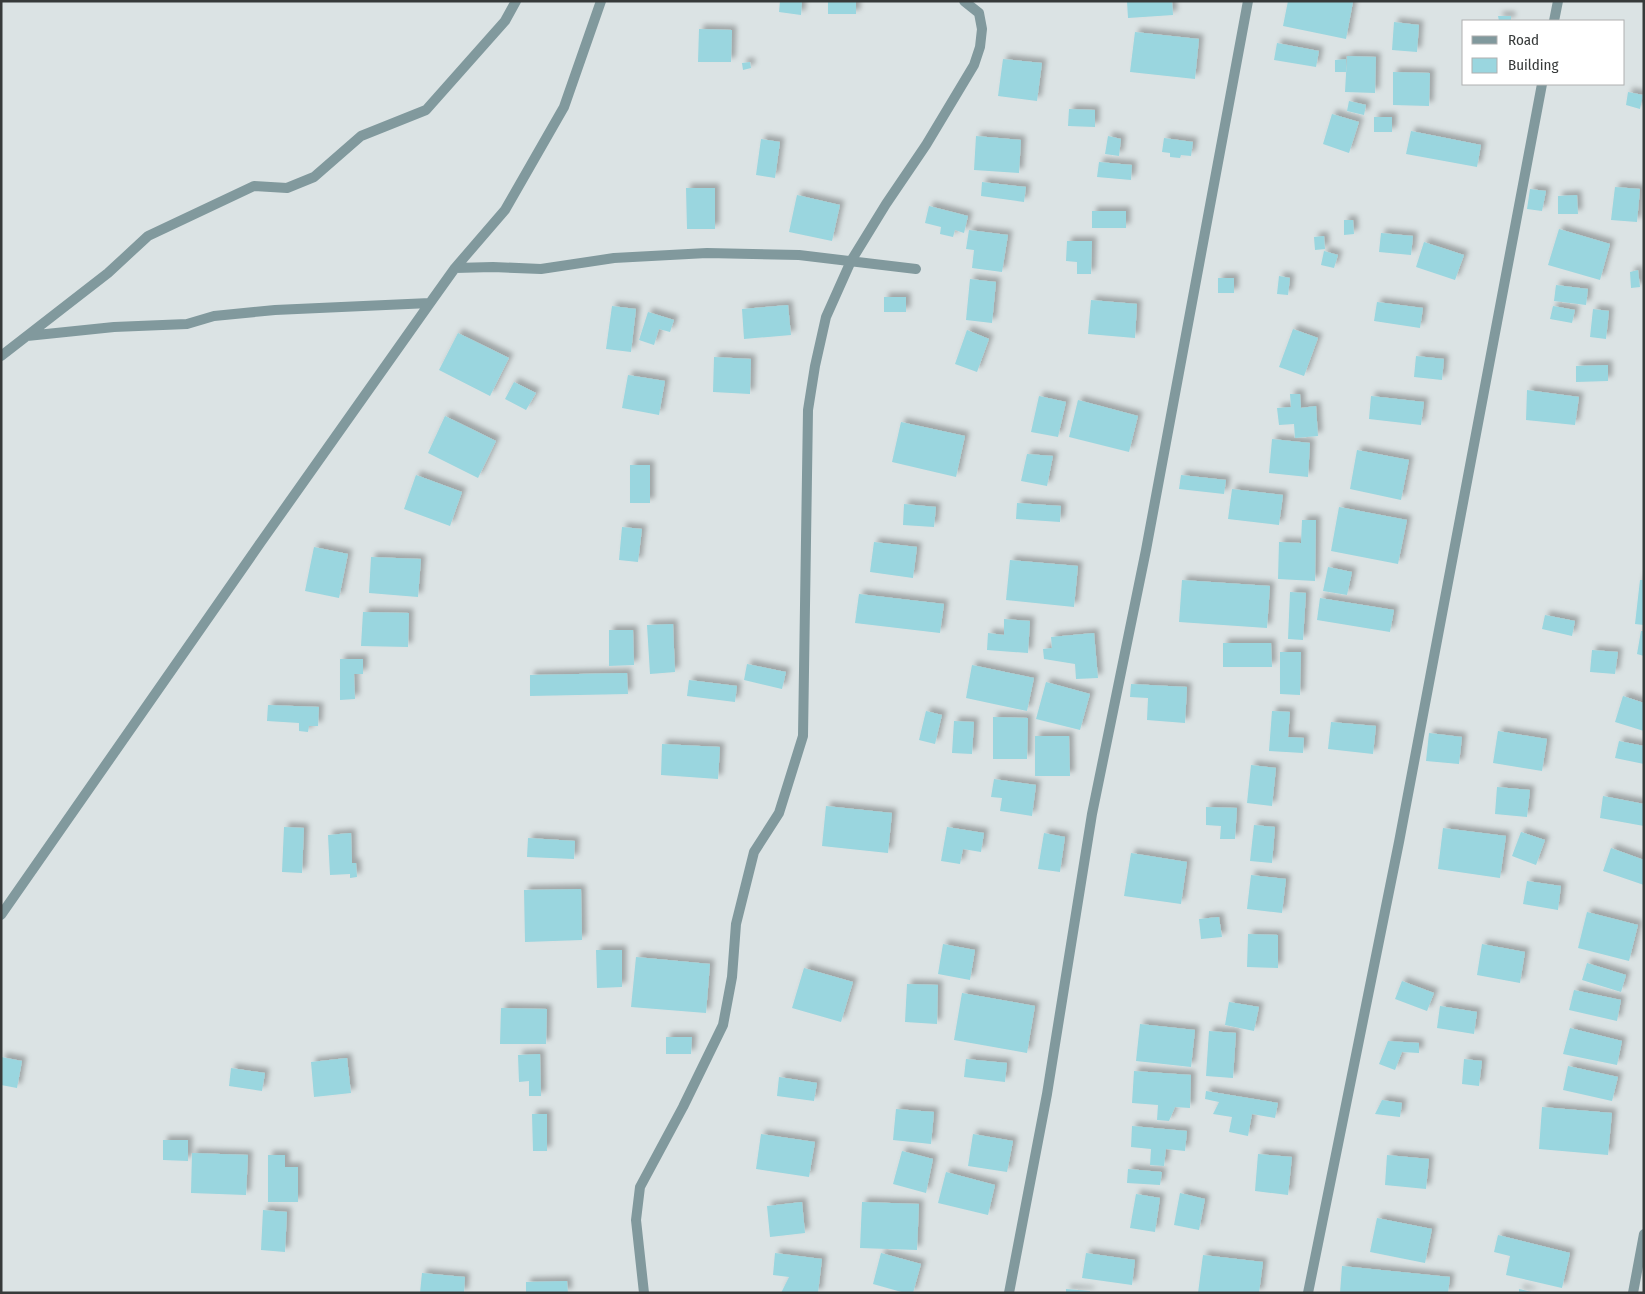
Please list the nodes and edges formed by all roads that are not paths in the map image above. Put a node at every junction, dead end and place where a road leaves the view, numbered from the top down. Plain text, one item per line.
1 (516, 1) edge
2 (601, 1) edge
3 (964, 1) edge
4 (1248, 1) edge
5 (1558, 1) edge
6 (1554, 20) edge
7 (1542, 85) edge
8 (851, 262) junction
9 (455, 268) junction
10 (916, 269) dead end
11 (430, 303) junction
12 (26, 336) junction
13 (1, 356) edge
14 (1, 915) edge
15 (1644, 1234) edge
16 (644, 1293) edge
17 (1009, 1293) edge
18 (1308, 1293) edge
19 (1634, 1293) edge

1 - 12 street
2 - 9 street
3 - 8 street
4 - 17 street
5 - 6 street
7 - 18 street
8 - 9 street
8 - 10 street
8 - 16 street
9 - 11 street
11 - 12 street
11 - 14 street
12 - 13 street
15 - 19 street

